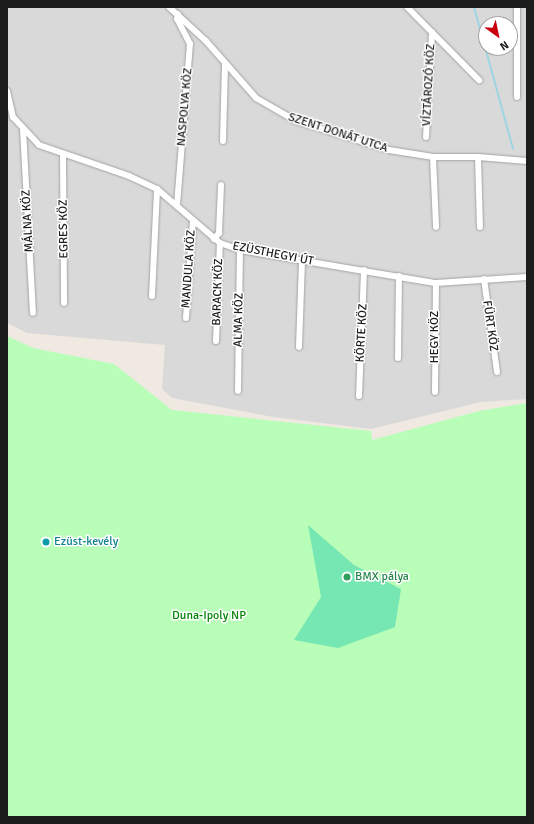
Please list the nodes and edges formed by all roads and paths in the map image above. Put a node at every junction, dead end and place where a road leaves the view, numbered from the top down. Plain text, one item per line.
1 (169, 7) edge
2 (407, 7) edge
3 (517, 7) edge
4 (178, 14) junction
5 (432, 32) junction
6 (225, 63) junction
7 (479, 80) dead end
8 (7, 91) edge
9 (517, 97) dead end
10 (8, 105) edge
11 (10, 117) edge
12 (24, 129) junction
13 (426, 137) dead end
14 (223, 141) dead end
15 (63, 155) junction
16 (433, 157) junction
17 (478, 157) junction
18 (527, 161) edge
19 (221, 185) dead end
20 (157, 189) junction
21 (177, 205) junction
22 (193, 220) junction
23 (436, 227) dead end
24 (480, 227) dead end
25 (214, 239) junction
26 (220, 243) junction
27 (240, 250) junction
28 (302, 261) junction
29 (364, 270) junction
30 (399, 276) junction
31 (527, 277) edge
32 (484, 279) junction
33 (436, 283) junction
34 (152, 296) dead end
35 (64, 303) dead end
36 (32, 313) dead end
37 (186, 318) dead end
38 (216, 341) dead end
39 (299, 347) dead end
40 (398, 358) dead end
41 (497, 372) dead end
42 (238, 391) dead end
43 (435, 392) dead end
44 (359, 396) dead end

1 - 4 street, SZENT DONÁT UTCA
2 - 5 street
3 - 9 street
4 - 6 street, SZENT DONÁT UTCA
4 - 21 street, NASPOLYA KÖZ
5 - 7 street
5 - 13 street, VÍZTÁROZÓ KÖZ
6 - 14 street
6 - 16 street, SZENT DONÁT UTCA
8 - 10 street, EZÜSTHEGYI ÚT
10 - 11 street, EZÜSTHEGYI ÚT
11 - 12 street, EZÜSTHEGYI ÚT
12 - 15 street, EZÜSTHEGYI ÚT
12 - 36 street, MÁLNA KÖZ
15 - 20 street, EZÜSTHEGYI ÚT
15 - 35 street, EGRES KÖZ
16 - 17 street, SZENT DONÁT UTCA
16 - 23 street
17 - 18 street, SZENT DONÁT UTCA
17 - 24 street
19 - 25 street
20 - 21 street, EZÜSTHEGYI ÚT
20 - 34 street
21 - 22 street, EZÜSTHEGYI ÚT
22 - 25 street, EZÜSTHEGYI ÚT
22 - 37 street, MANDULA KÖZ
25 - 26 street, EZÜSTHEGYI ÚT
26 - 27 street, EZÜSTHEGYI ÚT
26 - 38 street, BARACK KÖZ
27 - 28 street, EZÜSTHEGYI ÚT
27 - 42 street, ALMA KÖZ
28 - 29 street, EZÜSTHEGYI ÚT
28 - 39 street
29 - 30 street, EZÜSTHEGYI ÚT
29 - 44 street, KÖRTE KÖZ
30 - 33 street, EZÜSTHEGYI ÚT
30 - 40 street
31 - 32 street, EZÜSTHEGYI ÚT
32 - 33 street, EZÜSTHEGYI ÚT
32 - 41 street, FÜRT KÖZ
33 - 43 street, HEGY KÖZ

